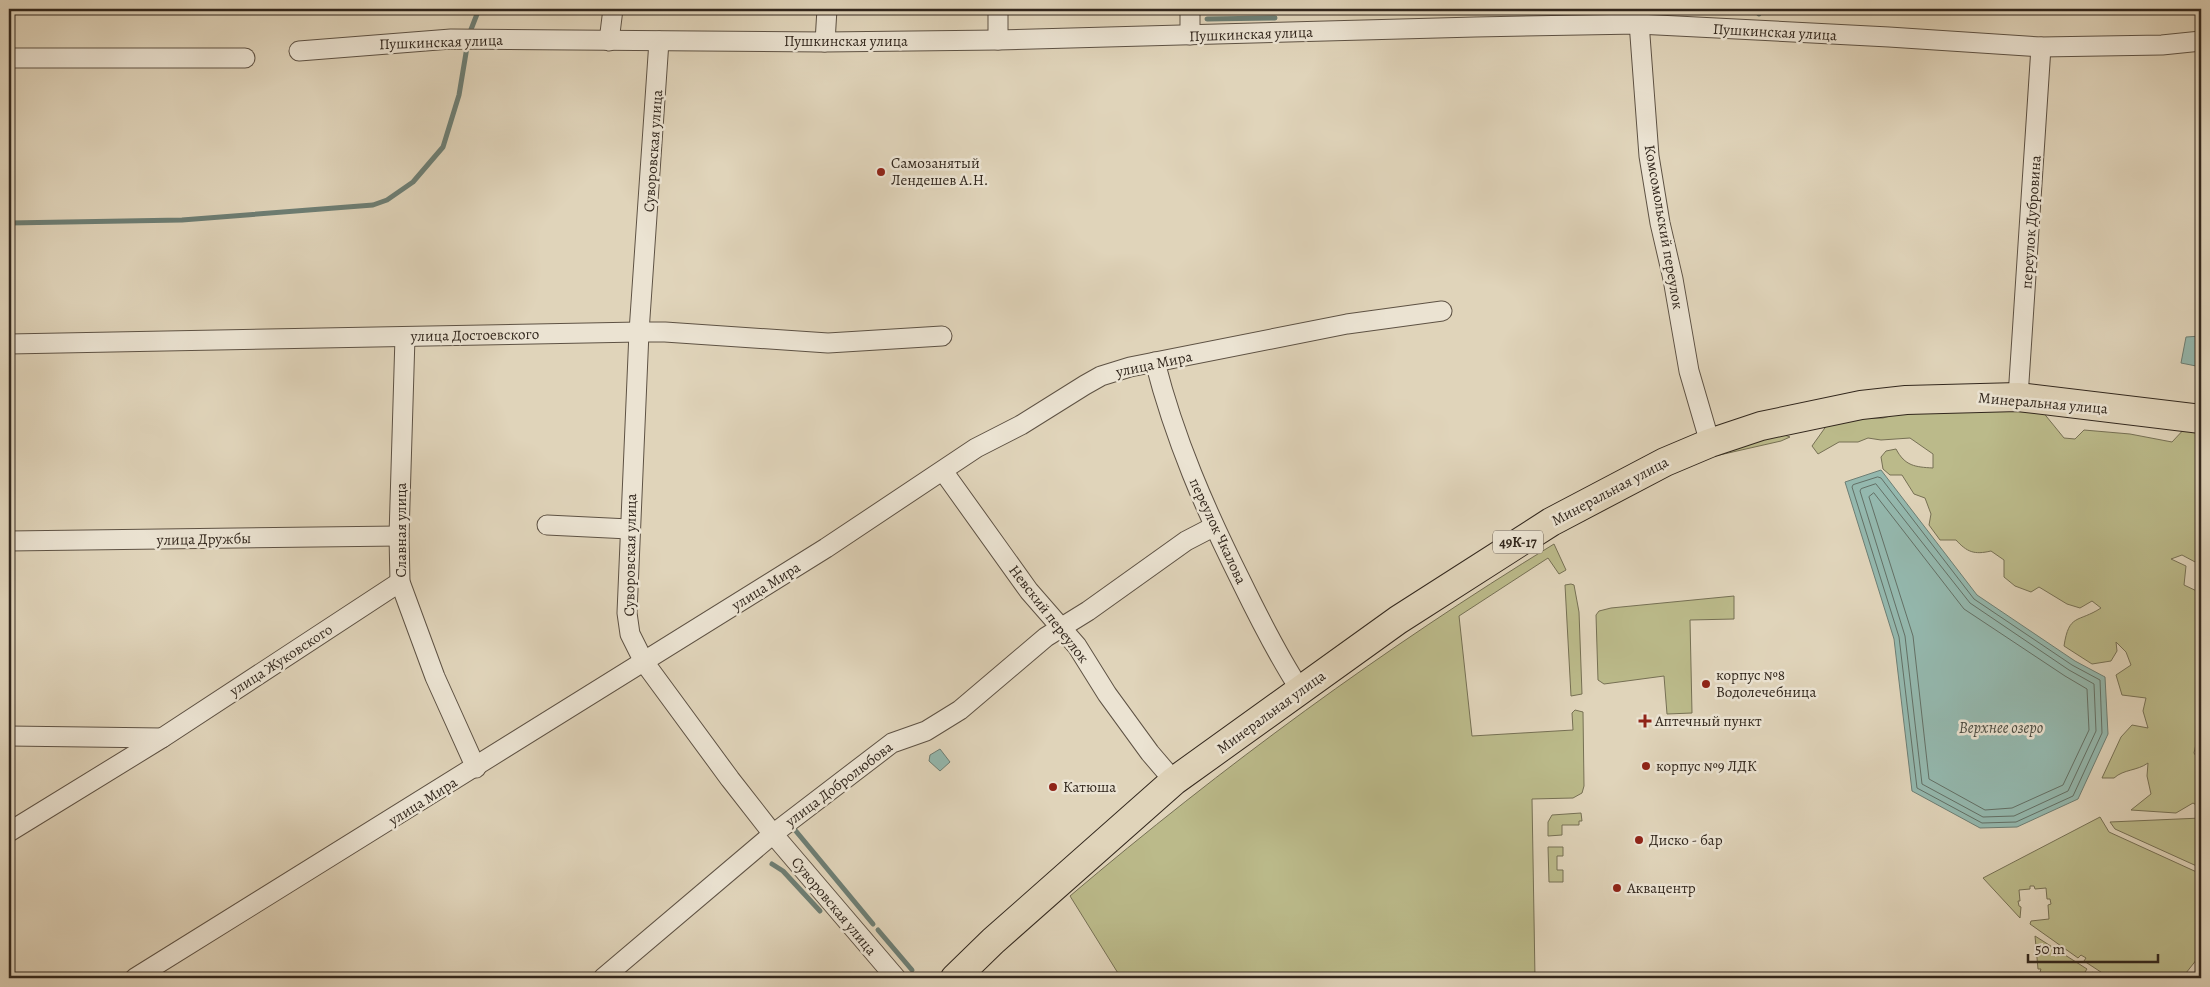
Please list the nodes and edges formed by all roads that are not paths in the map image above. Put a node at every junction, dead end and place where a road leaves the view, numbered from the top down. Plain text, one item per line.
1 (613, 9) edge
2 (827, 9) edge
3 (998, 9) edge
4 (1190, 9) edge
5 (1638, 16) edge
6 (1190, 35) junction
7 (998, 40) junction
8 (609, 41) junction
9 (660, 41) junction
10 (2201, 41) edge
11 (825, 42) junction
12 (2041, 47) junction
13 (299, 50) dead end
14 (9, 58) edge
15 (245, 58) dead end
16 (1442, 310) dead end
17 (639, 332) junction
18 (942, 336) dead end
19 (404, 337) junction
20 (9, 344) edge
21 (1155, 362) junction
22 (2018, 398) junction
23 (2201, 419) edge
24 (1710, 442) junction
25 (943, 471) junction
26 (547, 525) dead end
27 (1213, 527) junction
28 (629, 529) junction
29 (399, 536) junction
30 (9, 541) edge
31 (400, 582) junction
32 (1062, 628) junction
33 (644, 662) junction
34 (1301, 691) junction
35 (9, 736) edge
36 (162, 738) junction
37 (476, 768) junction
38 (1174, 781) junction
39 (9, 832) edge
40 (773, 834) junction
41 (135, 978) edge
42 (603, 978) edge
43 (896, 978) edge
44 (955, 978) edge

1 - 8 street
2 - 11 street
3 - 7 street
4 - 6 street
5 - 6 street, Пушкинская улица
5 - 12 street, Пушкинская улица
5 - 24 street, Комсомольский переулок
6 - 7 street, Пушкинская улица
7 - 11 street, Пушкинская улица
8 - 9 street, Пушкинская улица
8 - 13 street, Пушкинская улица
9 - 11 street, Пушкинская улица
9 - 17 street, Суворовская улица
10 - 12 street, Пушкинская улица
12 - 22 street, переулок Дубровина
14 - 15 street
16 - 21 street, улица Мира
17 - 18 street, улица Достоевского
17 - 19 street, улица Достоевского
17 - 28 street, Суворовская улица
19 - 20 street, улица Достоевского
19 - 29 street, Славная улица
21 - 25 street, улица Мира
21 - 27 street, переулок Чкалова
22 - 23 main road, Минеральная улица / 49К-17
22 - 24 main road, Минеральная улица / 49К-17
24 - 34 main road, Минеральная улица / 49К-17
25 - 32 street, Невский переулок
25 - 33 street, улица Мира
26 - 28 street
27 - 32 street, улица Добролюбова
27 - 34 street, переулок Чкалова
28 - 33 street, Суворовская улица
29 - 30 street, улица Дружбы
29 - 31 street, Славная улица
31 - 36 street, улица Жуковского
31 - 37 street, Славная улица
32 - 38 street, Невский переулок
32 - 40 street, улица Добролюбова
33 - 37 street, улица Мира
33 - 40 street, Суворовская улица
34 - 38 main road, Минеральная улица / 49К-17
35 - 36 street
36 - 39 street, улица Жуковского
37 - 41 street, улица Мира
38 - 44 main road, Минеральная улица / 49К-17
40 - 42 street, улица Добролюбова
40 - 43 street, Суворовская улица

